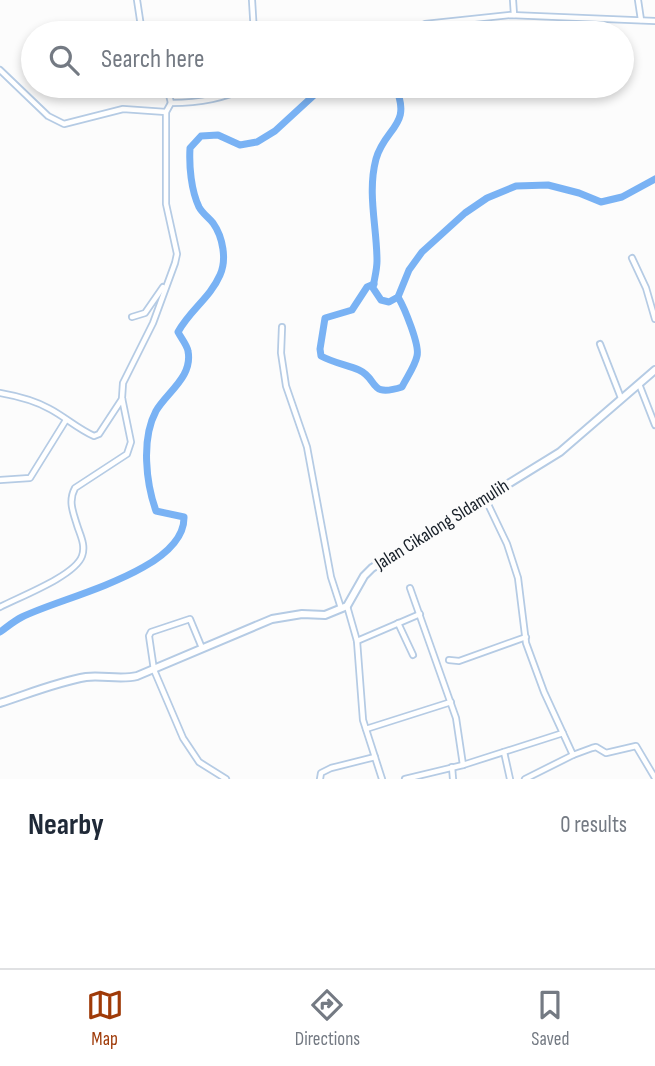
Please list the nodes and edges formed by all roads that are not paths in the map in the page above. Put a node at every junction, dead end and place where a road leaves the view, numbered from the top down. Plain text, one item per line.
1 (137, 0) edge
2 (252, 0) edge
3 (513, 0) edge
4 (638, 0) edge
5 (514, 15) junction
6 (640, 20) junction
7 (140, 21) edge
8 (253, 21) edge
9 (455, 21) edge
10 (655, 21) edge
11 (0, 70) edge
12 (21, 90) edge
13 (29, 98) edge
14 (170, 98) edge
15 (218, 98) edge
16 (171, 103) junction
17 (166, 112) junction
18 (632, 258) dead end
19 (170, 274) junction
20 (132, 317) dead end
21 (655, 319) edge
22 (282, 327) dead end
23 (600, 344) dead end
24 (655, 370) edge
25 (639, 384) junction
26 (0, 393) edge
27 (122, 398) junction
28 (621, 398) junction
29 (66, 420) junction
30 (655, 425) edge
31 (0, 480) edge
32 (485, 498) junction
33 (410, 588) dead end
34 (0, 607) edge
35 (344, 607) junction
36 (420, 614) junction
37 (398, 623) junction
38 (526, 637) junction
39 (356, 641) junction
40 (203, 649) junction
41 (413, 655) dead end
42 (449, 660) dead end
43 (154, 670) junction
44 (450, 702) junction
45 (0, 703) edge
46 (366, 729) junction
47 (563, 733) junction
48 (504, 752) junction
49 (573, 755) junction
50 (374, 757) junction
51 (463, 765) junction
52 (452, 767) junction
53 (655, 778) edge
54 (226, 779) edge
55 (320, 779) edge
56 (382, 779) edge
57 (405, 779) edge
58 (453, 779) edge
59 (510, 779) edge
60 (525, 779) edge

1 - 7 street
2 - 8 street
3 - 5 street
4 - 6 street
5 - 6 street
5 - 9 street
6 - 10 street
11 - 12 street
13 - 17 street
14 - 16 street
15 - 16 street
16 - 17 street
17 - 19 street
18 - 21 street
19 - 20 street
19 - 27 street
22 - 35 street
23 - 28 street
24 - 25 street, Jalan Cikalong SIdamulih
25 - 28 street, Jalan Cikalong SIdamulih
25 - 30 street
26 - 29 street
27 - 29 street
27 - 34 street
28 - 32 street, Jalan Cikalong SIdamulih
29 - 31 street
32 - 35 street, Jalan Cikalong SIdamulih
32 - 38 street
33 - 36 street
35 - 39 street
35 - 40 street
36 - 37 street
36 - 44 street
37 - 39 street
37 - 41 street
38 - 42 street
38 - 47 street
39 - 46 street
40 - 43 street
40 - 43 street
43 - 45 street
43 - 54 street
44 - 46 street
44 - 51 street
46 - 50 street
47 - 48 street
47 - 49 street
48 - 51 street
48 - 59 street
49 - 53 street
49 - 60 street
50 - 55 street
50 - 56 street
51 - 52 street
52 - 57 street
52 - 58 street

